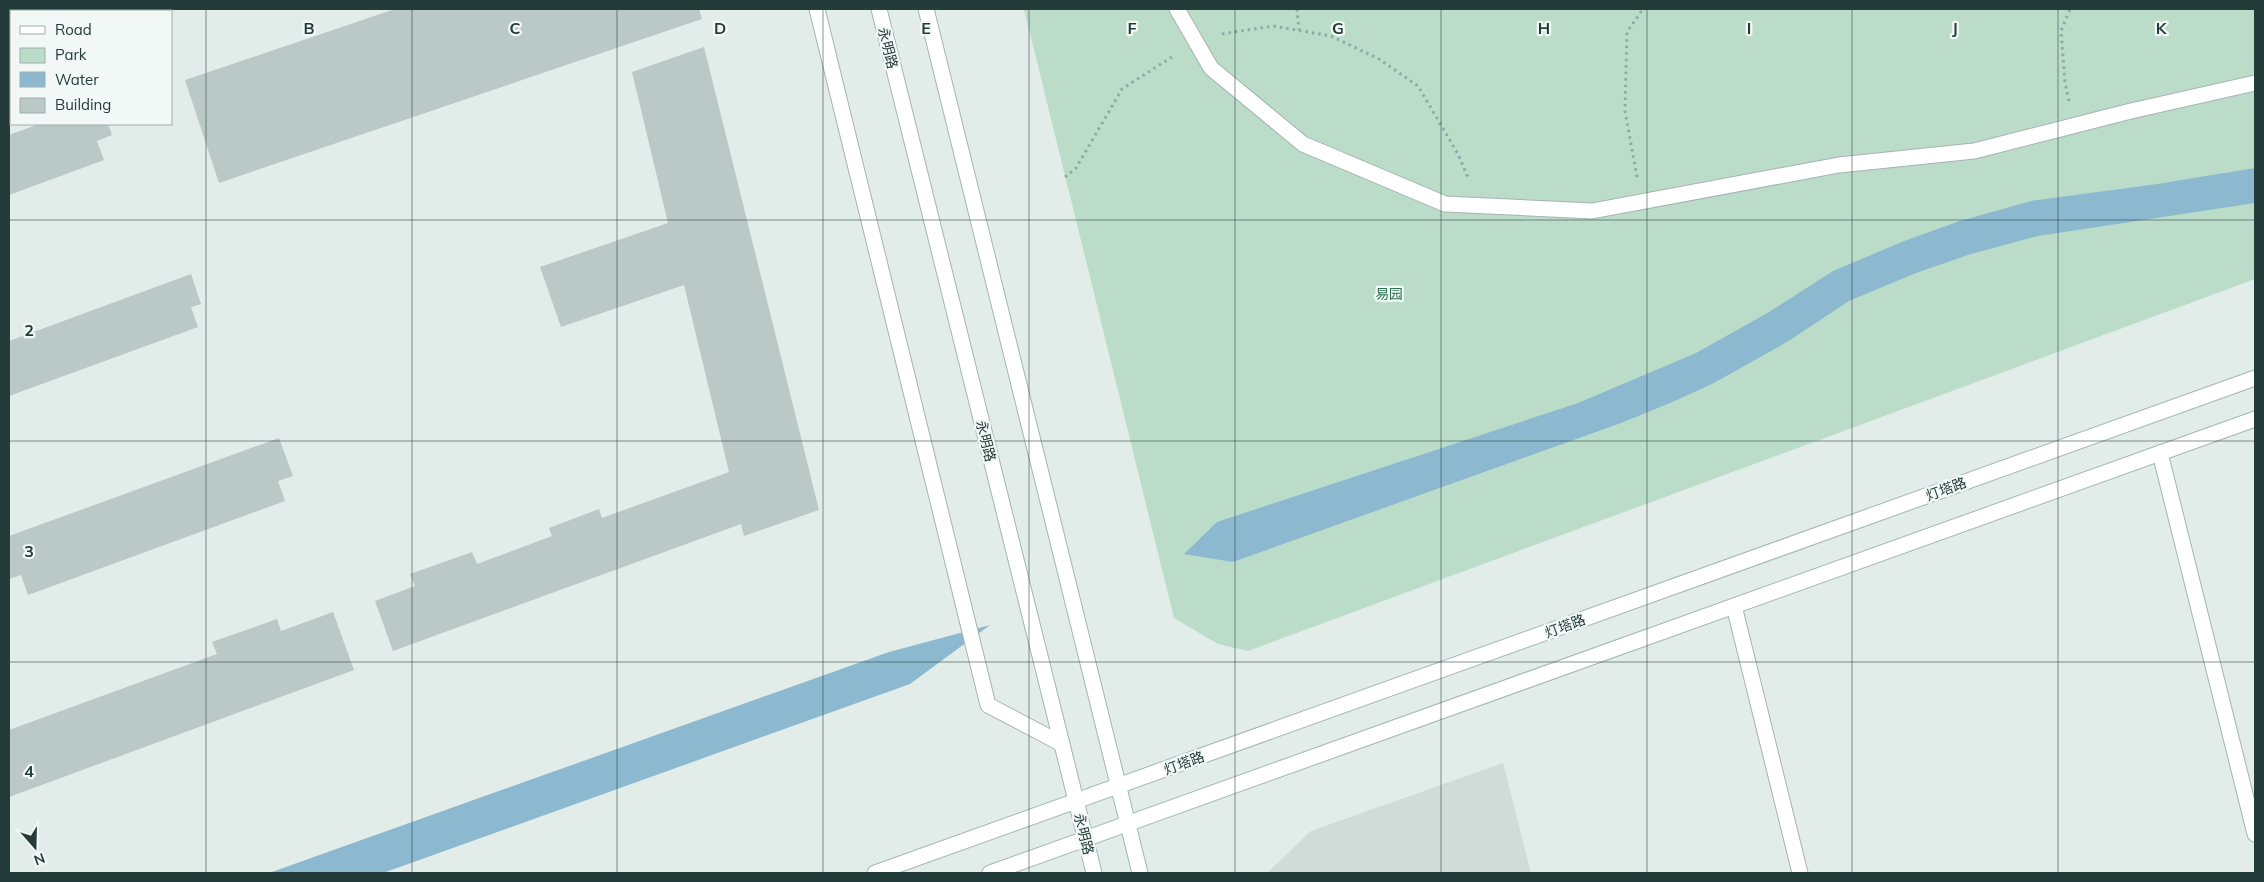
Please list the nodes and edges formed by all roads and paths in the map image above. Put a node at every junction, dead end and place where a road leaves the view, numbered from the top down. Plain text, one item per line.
1 (817, 9) edge
2 (878, 9) edge
3 (926, 9) edge
4 (1177, 9) edge
5 (1297, 9) edge
6 (1643, 9) edge
7 (2070, 9) edge
8 (1298, 30) junction
9 (1196, 42) junction
10 (2255, 82) edge
11 (2075, 125) junction
12 (1065, 177) dead end
13 (1644, 201) junction
14 (1480, 206) junction
15 (2255, 378) edge
16 (2255, 419) edge
17 (2160, 453) junction
18 (1734, 606) junction
19 (1062, 744) junction
20 (1119, 786) junction
21 (1076, 801) junction
22 (1128, 824) junction
23 (2255, 834) edge
24 (1086, 839) junction
25 (875, 873) edge
26 (990, 873) edge
27 (1094, 873) edge
28 (1140, 873) edge
29 (1800, 873) edge

1 - 19 street
2 - 19 street, 永明路
3 - 20 street
4 - 9 street
5 - 8 path
6 - 13 path
7 - 11 path
8 - 9 path
8 - 14 path
9 - 12 path
9 - 14 street
10 - 11 street
11 - 13 street
13 - 14 street
15 - 20 street, 灯塔路
16 - 17 street
17 - 18 street
17 - 23 street
18 - 22 street
18 - 29 street
19 - 21 street, 永明路
20 - 21 street, 灯塔路
20 - 22 street
21 - 24 street, 永明路
21 - 25 street, 灯塔路
22 - 24 street
22 - 28 street
24 - 26 street
24 - 27 street, 永明路

